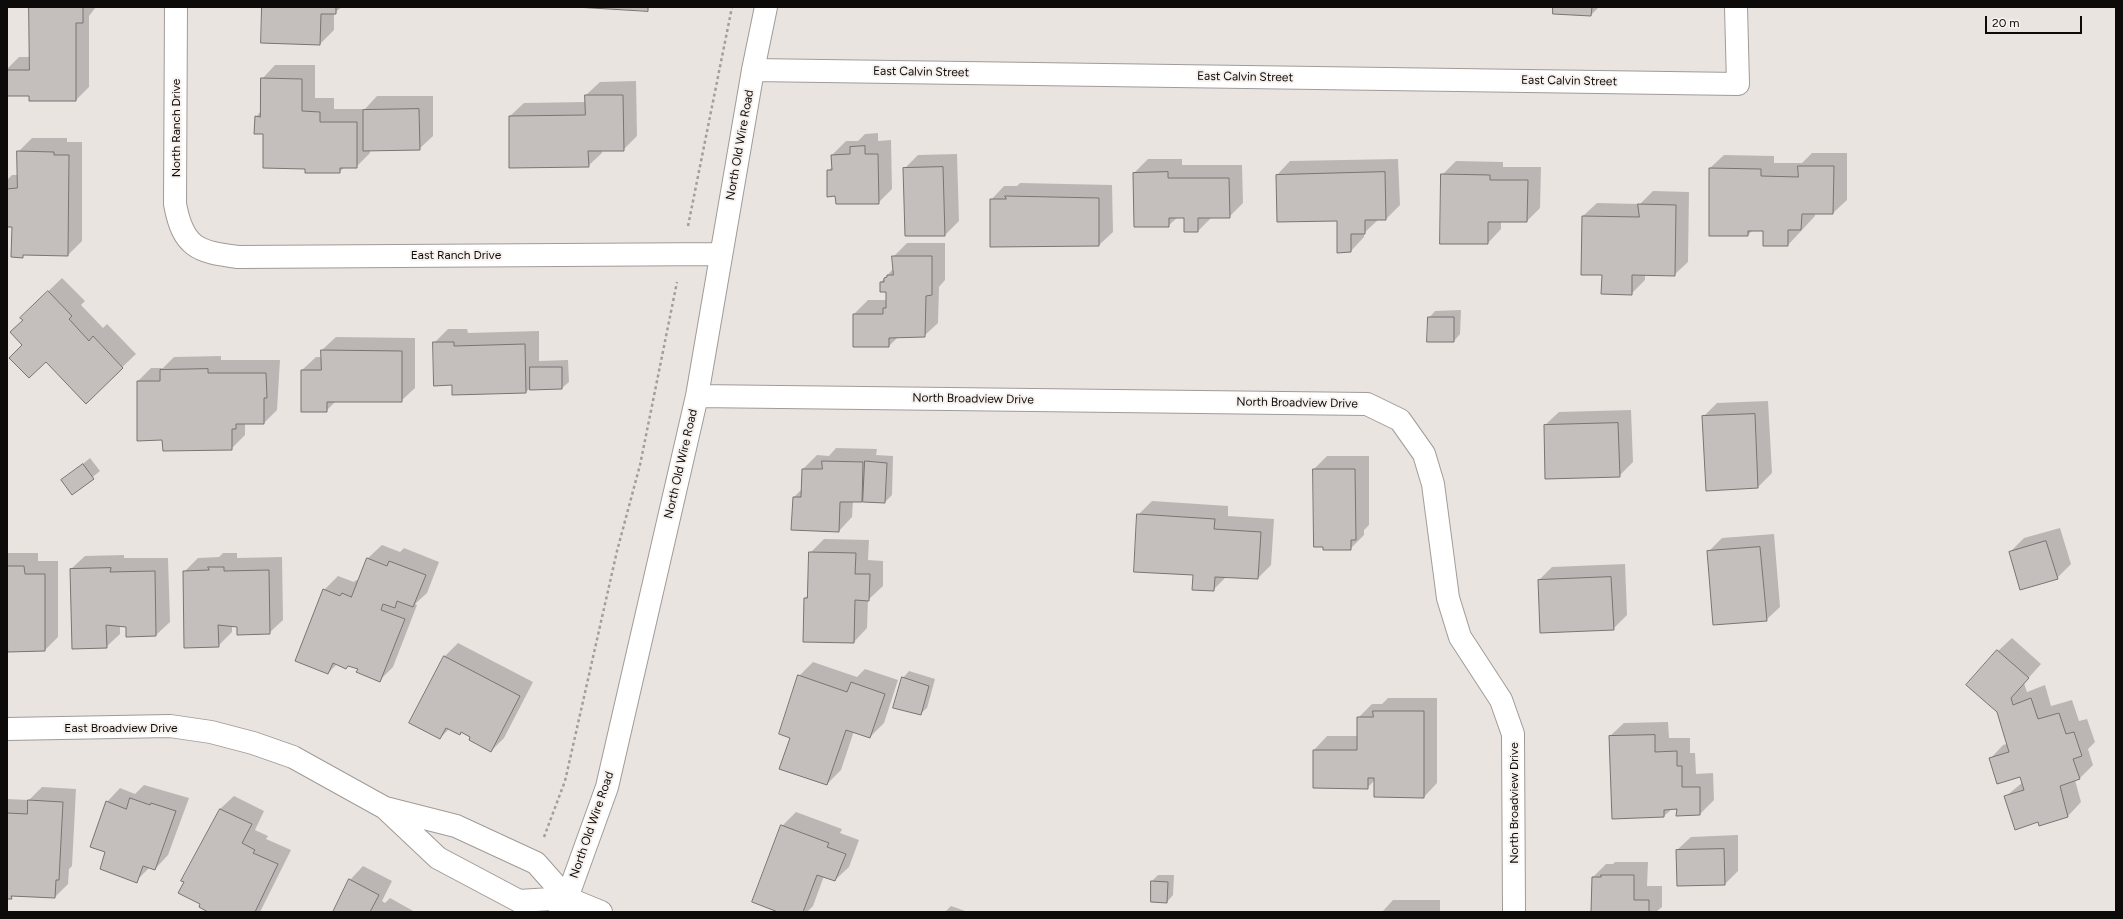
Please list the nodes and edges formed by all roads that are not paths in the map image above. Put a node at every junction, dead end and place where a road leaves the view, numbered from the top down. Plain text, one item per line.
1 (176, 7) edge
2 (766, 7) edge
3 (1736, 7) edge
4 (753, 70) junction
5 (192, 245) joint
6 (721, 254) junction
7 (696, 396) junction
8 (7, 729) edge
9 (384, 808) junction
10 (564, 905) edge
11 (601, 912) edge
12 (1514, 912) edge

1 - 5 street, North Ranch Drive
2 - 4 street, North Old Wire Road
3 - 4 street, East Calvin Street
4 - 6 street, North Old Wire Road
5 - 6 street, East Ranch Drive
6 - 7 street, North Old Wire Road
7 - 10 street, North Old Wire Road
7 - 12 street, North Broadview Drive
8 - 9 street, East Broadview Drive
9 - 10 street, East Broadview Drive
9 - 10 street, East Broadview Drive
10 - 11 street, East Broadview Drive

